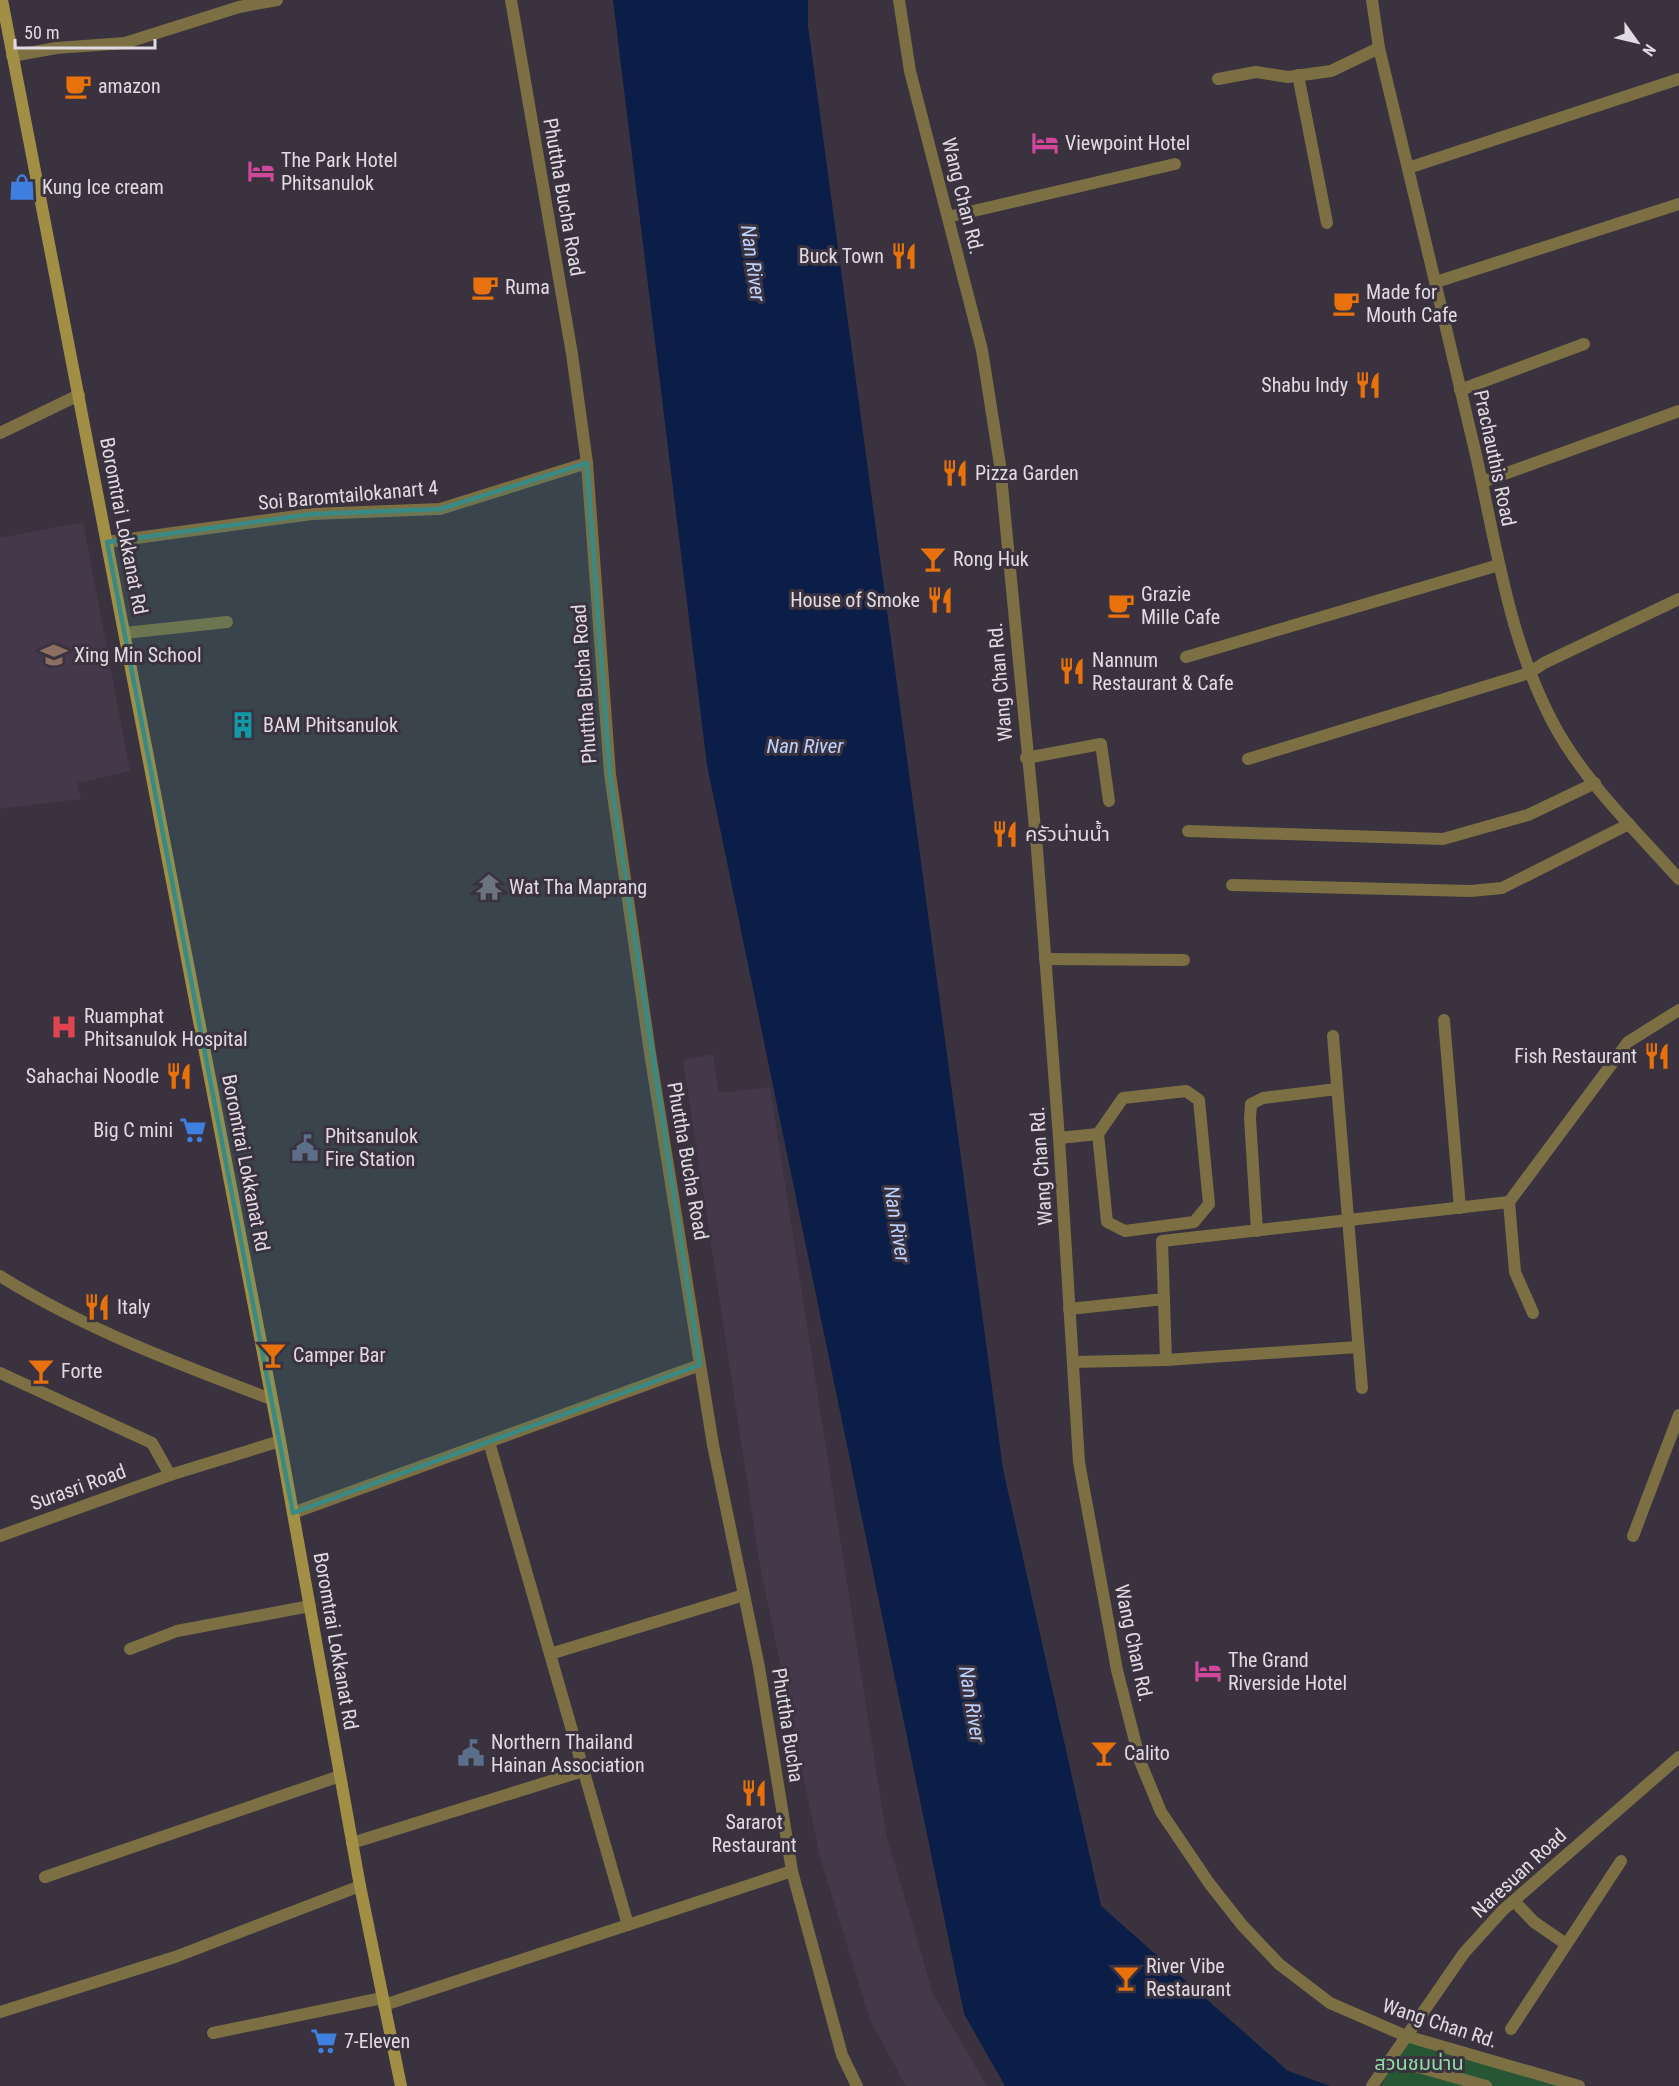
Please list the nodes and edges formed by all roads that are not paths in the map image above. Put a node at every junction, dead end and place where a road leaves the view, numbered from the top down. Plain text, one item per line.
1 (2, 0) edge
2 (277, 0) edge
3 (511, 0) edge
4 (899, 0) edge
5 (1372, 0) edge
6 (1379, 48) junction
7 (12, 56) junction
8 (1298, 75) junction
9 (1218, 79) dead end
10 (1679, 79) edge
11 (1175, 164) dead end
12 (1408, 168) junction
13 (1679, 204) edge
14 (948, 217) junction
15 (1326, 223) dead end
16 (1436, 282) junction
17 (1584, 344) dead end
18 (1460, 390) junction
19 (79, 395) junction
20 (1679, 411) edge
21 (0, 432) edge
22 (587, 463) junction
23 (1482, 482) junction
24 (107, 542) junction
25 (1498, 565) junction
26 (1679, 599) edge
27 (228, 622) dead end
28 (125, 633) junction
29 (1186, 657) dead end
30 (1529, 674) junction
31 (1026, 758) junction
32 (1248, 759) dead end
33 (1595, 783) junction
34 (1109, 801) dead end
35 (1629, 824) junction
36 (1188, 831) dead end
37 (1679, 879) edge
38 (1232, 885) dead end
39 (1045, 959) junction
40 (1184, 960) dead end
41 (1679, 1010) edge
42 (1444, 1020) dead end
43 (1333, 1036) dead end
44 (1337, 1089) junction
45 (1098, 1134) junction
46 (1059, 1138) junction
47 (1509, 1202) junction
48 (1460, 1208) junction
49 (1348, 1221) junction
50 (1257, 1231) junction
51 (0, 1276) edge
52 (1164, 1299) junction
53 (1069, 1309) junction
54 (1533, 1313) dead end
55 (1358, 1347) junction
56 (1166, 1360) junction
57 (1072, 1362) junction
58 (700, 1365) junction
59 (0, 1373) edge
60 (1362, 1388) dead end
61 (271, 1399) junction
62 (1679, 1415) edge
63 (280, 1441) junction
64 (489, 1442) junction
65 (170, 1475) junction
66 (293, 1513) junction
67 (0, 1536) edge
68 (1633, 1536) dead end
69 (744, 1595) junction
70 (310, 1606) junction
71 (130, 1649) dead end
72 (550, 1654) junction
73 (1679, 1757) edge
74 (583, 1771) junction
75 (340, 1776) junction
76 (352, 1843) junction
77 (1621, 1861) dead end
78 (792, 1871) junction
79 (45, 1877) dead end
80 (360, 1886) junction
81 (1514, 1901) junction
82 (628, 1925) junction
83 (1566, 1944) junction
84 (383, 2002) junction
85 (0, 2012) edge
86 (1511, 2029) dead end
87 (213, 2033) dead end
88 (1406, 2036) junction
89 (1415, 2066) dead end
90 (401, 2086) edge
91 (857, 2086) edge
92 (1372, 2086) edge
93 (1486, 2086) edge
94 (1579, 2086) edge

1 - 7 main road, Boromtrai Lokkanat Rd
2 - 7 street
3 - 22 street, Phuttha Bucha Road
4 - 14 street, Wang Chan Rd.
5 - 6 street, Prachauthis Road
6 - 8 street
6 - 12 street, Prachauthis Road
7 - 19 main road, Boromtrai Lokkanat Rd
8 - 9 street
8 - 15 street
10 - 12 street
11 - 14 street
12 - 16 street, Prachauthis Road
13 - 16 street
14 - 31 street, Wang Chan Rd.
16 - 18 street, Prachauthis Road
17 - 18 street
18 - 23 street, Prachauthis Road
19 - 21 street
19 - 24 main road, Boromtrai Lokkanat Rd
20 - 23 street
22 - 24 street, Soi Baromtailokanart 4
22 - 58 street, Phuttha Bucha Road
23 - 25 street, Prachauthis Road
24 - 28 main road, Boromtrai Lokkanat Rd
25 - 29 street
25 - 30 street, Prachauthis Road
26 - 30 street
27 - 28 street
28 - 61 main road, Boromtrai Lokkanat Rd
30 - 32 street
30 - 33 street, Prachauthis Road
31 - 34 street
31 - 39 street, Wang Chan Rd.
33 - 35 street, Prachauthis Road
33 - 36 street
35 - 37 street, Prachauthis Road
35 - 38 street
39 - 40 street
39 - 46 street, Wang Chan Rd.
41 - 47 street
42 - 48 street
43 - 44 street
44 - 49 street
44 - 50 street
45 - 45 street
45 - 46 street
46 - 53 street, Wang Chan Rd.
47 - 48 street
47 - 54 street
48 - 49 street
49 - 50 street
49 - 55 street
50 - 52 street
51 - 61 street
52 - 53 street
52 - 56 street
53 - 57 street, Wang Chan Rd.
55 - 56 street
55 - 60 street
56 - 57 street
57 - 88 street, Wang Chan Rd.
58 - 64 street
58 - 69 street, Phuttha Bucha
59 - 65 street
61 - 63 main road, Boromtrai Lokkanat Rd
62 - 68 street
63 - 65 street, Surasri Road
63 - 66 main road, Boromtrai Lokkanat Rd
64 - 66 street
64 - 72 street
65 - 67 street, Surasri Road
66 - 70 main road, Boromtrai Lokkanat Rd
69 - 72 street
69 - 78 street, Phuttha Bucha
70 - 71 street
70 - 75 main road, Boromtrai Lokkanat Rd
72 - 74 street
73 - 81 street, Naresuan Road
74 - 76 street
74 - 82 street
75 - 76 main road, Boromtrai Lokkanat Rd
75 - 79 street
76 - 80 main road, Boromtrai Lokkanat Rd
77 - 83 street
78 - 82 street
78 - 91 street, Phuttha Bucha
80 - 84 main road, Boromtrai Lokkanat Rd
80 - 85 street
81 - 83 street
81 - 88 street, Naresuan Road
82 - 84 street
83 - 86 street
84 - 87 street
84 - 90 main road, Boromtrai Lokkanat Rd
88 - 92 street, Naresuan Road
88 - 94 street, Wang Chan Rd.
89 - 93 street

